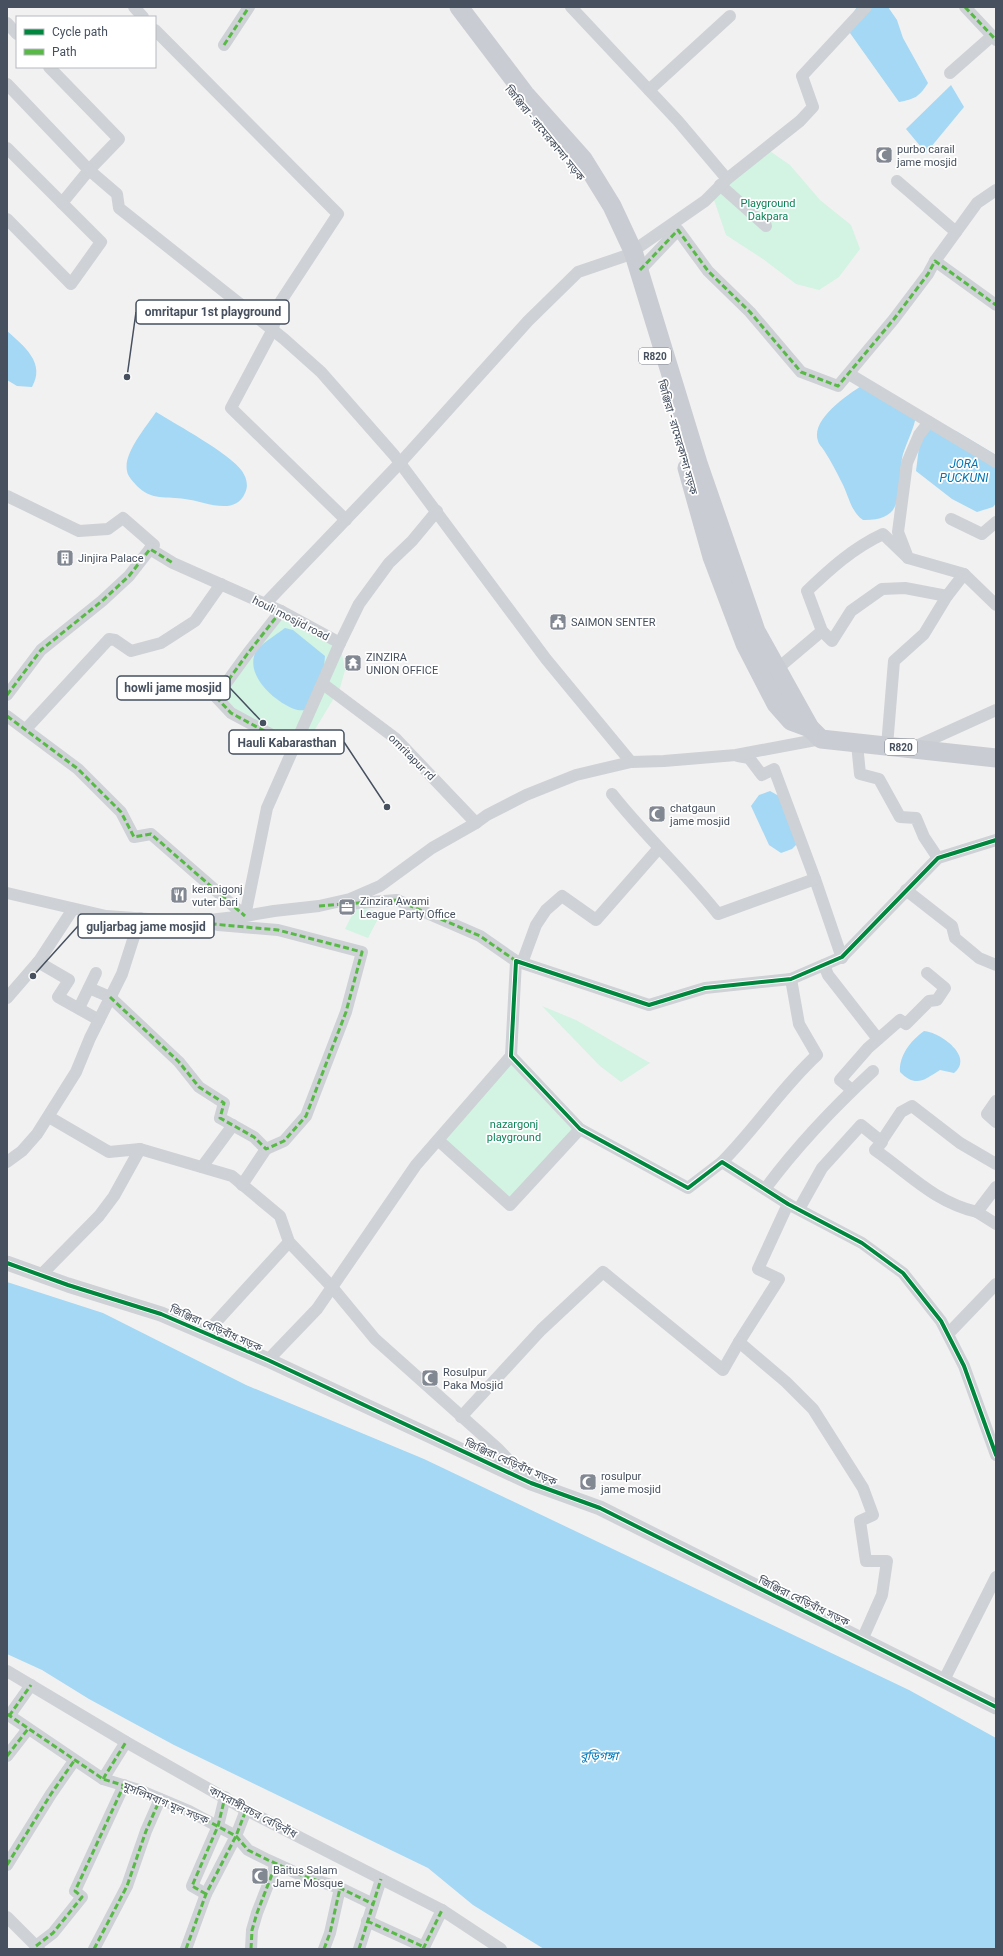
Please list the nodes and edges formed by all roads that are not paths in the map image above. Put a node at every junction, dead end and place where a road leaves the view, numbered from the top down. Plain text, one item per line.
1 (134, 7) edge
2 (249, 7) edge
3 (446, 7) edge
4 (459, 7) edge
5 (571, 7) edge
6 (866, 7) edge
7 (965, 7) edge
8 (143, 16) edge
9 (730, 16) dead end
10 (7, 23) edge
11 (156, 31) edge
12 (16, 33) edge
13 (994, 38) edge
14 (224, 45) dead end
15 (50, 68) edge
16 (950, 73) dead end
17 (7, 84) edge
18 (649, 90) junction
19 (7, 148) edge
20 (89, 170) junction
21 (897, 181) dead end
22 (724, 182) junction
23 (996, 190) edge
24 (62, 203) junction
25 (7, 219) edge
26 (766, 226) dead end
27 (956, 232) junction
28 (629, 253) junction
29 (935, 261) junction
30 (640, 270) junction
31 (996, 305) edge
32 (650, 319) junction
33 (272, 331) junction
34 (849, 374) junction
35 (929, 422) junction
36 (996, 461) edge
37 (400, 463) junction
38 (7, 496) edge
39 (437, 511) junction
40 (951, 519) dead end
41 (346, 520) junction
42 (996, 522) edge
43 (150, 549) junction
44 (908, 558) junction
45 (964, 574) junction
46 (221, 584) junction
47 (947, 596) junction
48 (265, 604) junction
49 (996, 605) edge
50 (281, 611) junction
51 (822, 631) junction
52 (340, 644) junction
53 (776, 669) junction
54 (323, 684) junction
55 (7, 695) edge
56 (996, 710) edge
57 (7, 716) edge
58 (26, 729) junction
59 (816, 734) junction
60 (857, 744) junction
61 (887, 746) junction
62 (294, 747) junction
63 (911, 748) junction
64 (736, 755) junction
65 (996, 758) edge
66 (631, 762) junction
67 (612, 794) dead end
68 (476, 823) junction
69 (996, 840) edge
70 (659, 848) junction
71 (938, 858) junction
72 (816, 879) junction
73 (906, 890) junction
74 (7, 893) edge
75 (319, 906) junction
76 (73, 909) junction
77 (245, 916) junction
78 (140, 918) junction
79 (191, 922) junction
80 (842, 958) junction
81 (38, 962) junction
82 (519, 962) junction
83 (824, 965) junction
84 (996, 965) edge
85 (96, 973) dead end
86 (927, 973) dead end
87 (791, 979) junction
88 (89, 988) junction
89 (110, 997) junction
90 (7, 998) edge
91 (79, 1008) junction
92 (99, 1020) junction
93 (878, 1039) junction
94 (510, 1056) junction
95 (873, 1071) dead end
96 (852, 1090) junction
97 (996, 1101) edge
98 (49, 1117) junction
99 (996, 1122) edge
100 (233, 1125) junction
101 (580, 1129) junction
102 (438, 1140) junction
103 (882, 1142) junction
104 (140, 1149) junction
105 (266, 1149) junction
106 (7, 1162) edge
107 (722, 1162) junction
108 (996, 1164) edge
109 (202, 1167) junction
110 (242, 1185) junction
111 (996, 1188) edge
112 (765, 1189) junction
113 (794, 1207) junction
114 (978, 1212) junction
115 (996, 1224) edge
116 (289, 1242) junction
117 (7, 1262) edge
118 (41, 1275) junction
119 (996, 1284) edge
120 (332, 1287) junction
121 (206, 1333) junction
122 (948, 1334) junction
123 (739, 1342) junction
124 (268, 1360) junction
125 (461, 1417) junction
126 (992, 1431) edge
127 (996, 1455) edge
128 (530, 1483) junction
129 (996, 1577) edge
130 (862, 1640) junction
131 (7, 1671) edge
132 (944, 1680) junction
133 (31, 1685) junction
134 (996, 1707) edge
135 (8, 1715) edge
136 (28, 1729) junction
137 (126, 1742) junction
138 (7, 1756) edge
139 (74, 1761) junction
140 (104, 1779) junction
141 (124, 1785) junction
142 (225, 1797) junction
143 (160, 1799) junction
144 (246, 1810) junction
145 (218, 1826) junction
146 (236, 1836) junction
147 (276, 1864) junction
148 (7, 1865) edge
149 (381, 1879) junction
150 (340, 1888) junction
151 (206, 1894) junction
152 (372, 1904) junction
153 (442, 1910) junction
154 (7, 1917) edge
155 (368, 1921) junction
156 (38, 1947) edge
157 (423, 1948) edge
158 (94, 1949) edge
159 (186, 1949) edge
160 (251, 1949) edge
161 (324, 1949) edge
162 (359, 1949) edge
163 (501, 1949) edge

1 - 8 street
2 - 14 street
3 - 28 main road, জিঞ্জিরা - রামেরকান্দা সড়ক / R820
4 - 28 main road, জিঞ্জিরা - রামেরকান্দা সড়ক / R820
5 - 18 street
6 - 22 street
7 - 13 street
9 - 18 street
10 - 12 street
11 - 33 street
13 - 16 street
15 - 20 street
17 - 20 street
18 - 22 street
19 - 24 street
20 - 24 street
20 - 33 street
21 - 27 street
22 - 26 street
22 - 28 street
23 - 27 street
24 - 25 street
27 - 29 street
28 - 30 main road, জিঞ্জিরা - রামেরকান্দা সড়ক / R820
28 - 32 main road, জিঞ্জিরা - রামেরকান্দা সড়ক / R820
28 - 37 street
29 - 31 street
29 - 34 street
30 - 32 main road, জিঞ্জিরা - রামেরকান্দা সড়ক / R820
30 - 34 street
32 - 53 main road, জিঞ্জিরা - রামেরকান্দা সড়ক / R820
32 - 59 main road, জিঞ্জিরা - রামেরকান্দা সড়ক / R820
33 - 37 street
33 - 41 street
34 - 35 street
35 - 36 street
35 - 44 street
37 - 39 street
37 - 41 street
38 - 43 street
39 - 52 street
39 - 66 street
40 - 42 street
41 - 48 street
43 - 46 street, houli mosjid road
43 - 55 street
44 - 45 street
44 - 51 street
45 - 47 street
45 - 49 street
46 - 48 street, houli mosjid road
46 - 58 street
47 - 51 street
47 - 61 street
48 - 50 street, houli mosjid road
50 - 52 street, houli mosjid road
50 - 62 street
51 - 53 street
52 - 54 street, houli mosjid road
53 - 59 main road, জিঞ্জিরা - রামেরকান্দা সড়ক / R820
54 - 62 street, houli mosjid road
54 - 68 street, omritapur rd
56 - 63 street
57 - 58 street
58 - 77 street
59 - 60 main road, জিঞ্জিরা - রামেরকান্দা সড়ক / R820
59 - 64 street
60 - 61 main road, জিঞ্জিরা - রামেরকান্দা সড়ক / R820
60 - 71 street
61 - 63 main road, জিঞ্জিরা - রামেরকান্দা সড়ক / R820
62 - 77 street, houli mosjid road
63 - 65 main road, জিঞ্জিরা - রামেরকান্দা সড়ক / R820
64 - 66 street
64 - 72 street
66 - 68 street
67 - 70 street
68 - 75 street
69 - 71 street
70 - 72 street
70 - 82 street
71 - 73 street
72 - 80 street
73 - 80 street
73 - 84 street
74 - 76 street
75 - 77 street
75 - 82 street
76 - 78 street
76 - 81 street
77 - 79 street
78 - 79 street
78 - 89 street
79 - 105 street
80 - 83 street
81 - 90 street
81 - 91 street
82 - 87 street
82 - 94 street
83 - 87 street
83 - 93 street
85 - 88 street
86 - 93 street
87 - 107 street
88 - 89 street
88 - 91 street
89 - 92 street
89 - 100 street
91 - 92 street
92 - 98 street
93 - 96 street
94 - 101 street
94 - 102 street
95 - 96 street
96 - 112 street
97 - 99 street
98 - 104 street
98 - 106 street
100 - 105 street
100 - 109 street
101 - 102 street
101 - 107 street
102 - 120 street
103 - 108 street
103 - 113 street
103 - 114 street
104 - 109 street
104 - 118 street
105 - 110 street
107 - 112 street
109 - 110 street
110 - 116 street
111 - 114 street
112 - 113 street
113 - 122 street
113 - 123 street
114 - 115 street
116 - 120 street
116 - 121 street
117 - 118 street, জিঞ্জিরা বেড়িবাঁধ সড়ক
118 - 121 street, জিঞ্জিরা বেড়িবাঁধ সড়ক
119 - 122 street
120 - 124 street
120 - 125 street
121 - 124 street, জিঞ্জিরা বেড়িবাঁধ সড়ক
122 - 126 street
123 - 125 street
123 - 130 street
124 - 128 street, জিঞ্জিরা বেড়িবাঁধ সড়ক
125 - 128 street
126 - 127 street
128 - 130 street, জিঞ্জিরা বেড়িবাঁধ সড়ক
129 - 132 street
130 - 132 street, জিঞ্জিরা বেড়িবাঁধ সড়ক
131 - 133 street, কামরাঙ্গীরচর বেড়িবাঁধ
132 - 134 street, জিঞ্জিরা বেড়িবাঁধ সড়ক
133 - 135 street
133 - 137 street, কামরাঙ্গীরচর বেড়িবাঁধ
135 - 136 street, মুসলিমবাগ মূল সড়ক
136 - 138 street
136 - 139 street, মুসলিমবাগ মূল সড়ক
137 - 140 street
137 - 142 street, কামরাঙ্গীরচর বেড়িবাঁধ
139 - 140 street, মুসলিমবাগ মূল সড়ক
139 - 148 street
140 - 141 street, মুসলিমবাগ মূল সড়ক
141 - 143 street, মুসলিমবাগ মূল সড়ক
141 - 156 street
142 - 144 street, কামরাঙ্গীরচর বেড়িবাঁধ
142 - 145 street
143 - 145 street, মুসলিমবাগ মূল সড়ক
143 - 158 street
144 - 146 street
144 - 149 street, কামরাঙ্গীরচর বেড়িবাঁধ
145 - 146 street, মুসলিমবাগ মূল সড়ক
145 - 151 street
146 - 147 street, মুসলিমবাগ মূল সড়ক
146 - 151 street
147 - 150 street, মুসলিমবাগ মূল সড়ক
147 - 160 street
149 - 152 street
149 - 153 street, কামরাঙ্গীরচর বেড়িবাঁধ
150 - 152 street, মুসলিমবাগ মূল সড়ক
150 - 161 street
151 - 159 street
152 - 155 street
153 - 157 street
153 - 163 street, কামরাঙ্গীরচর বেড়িবাঁধ
154 - 156 street
155 - 157 street
155 - 162 street

